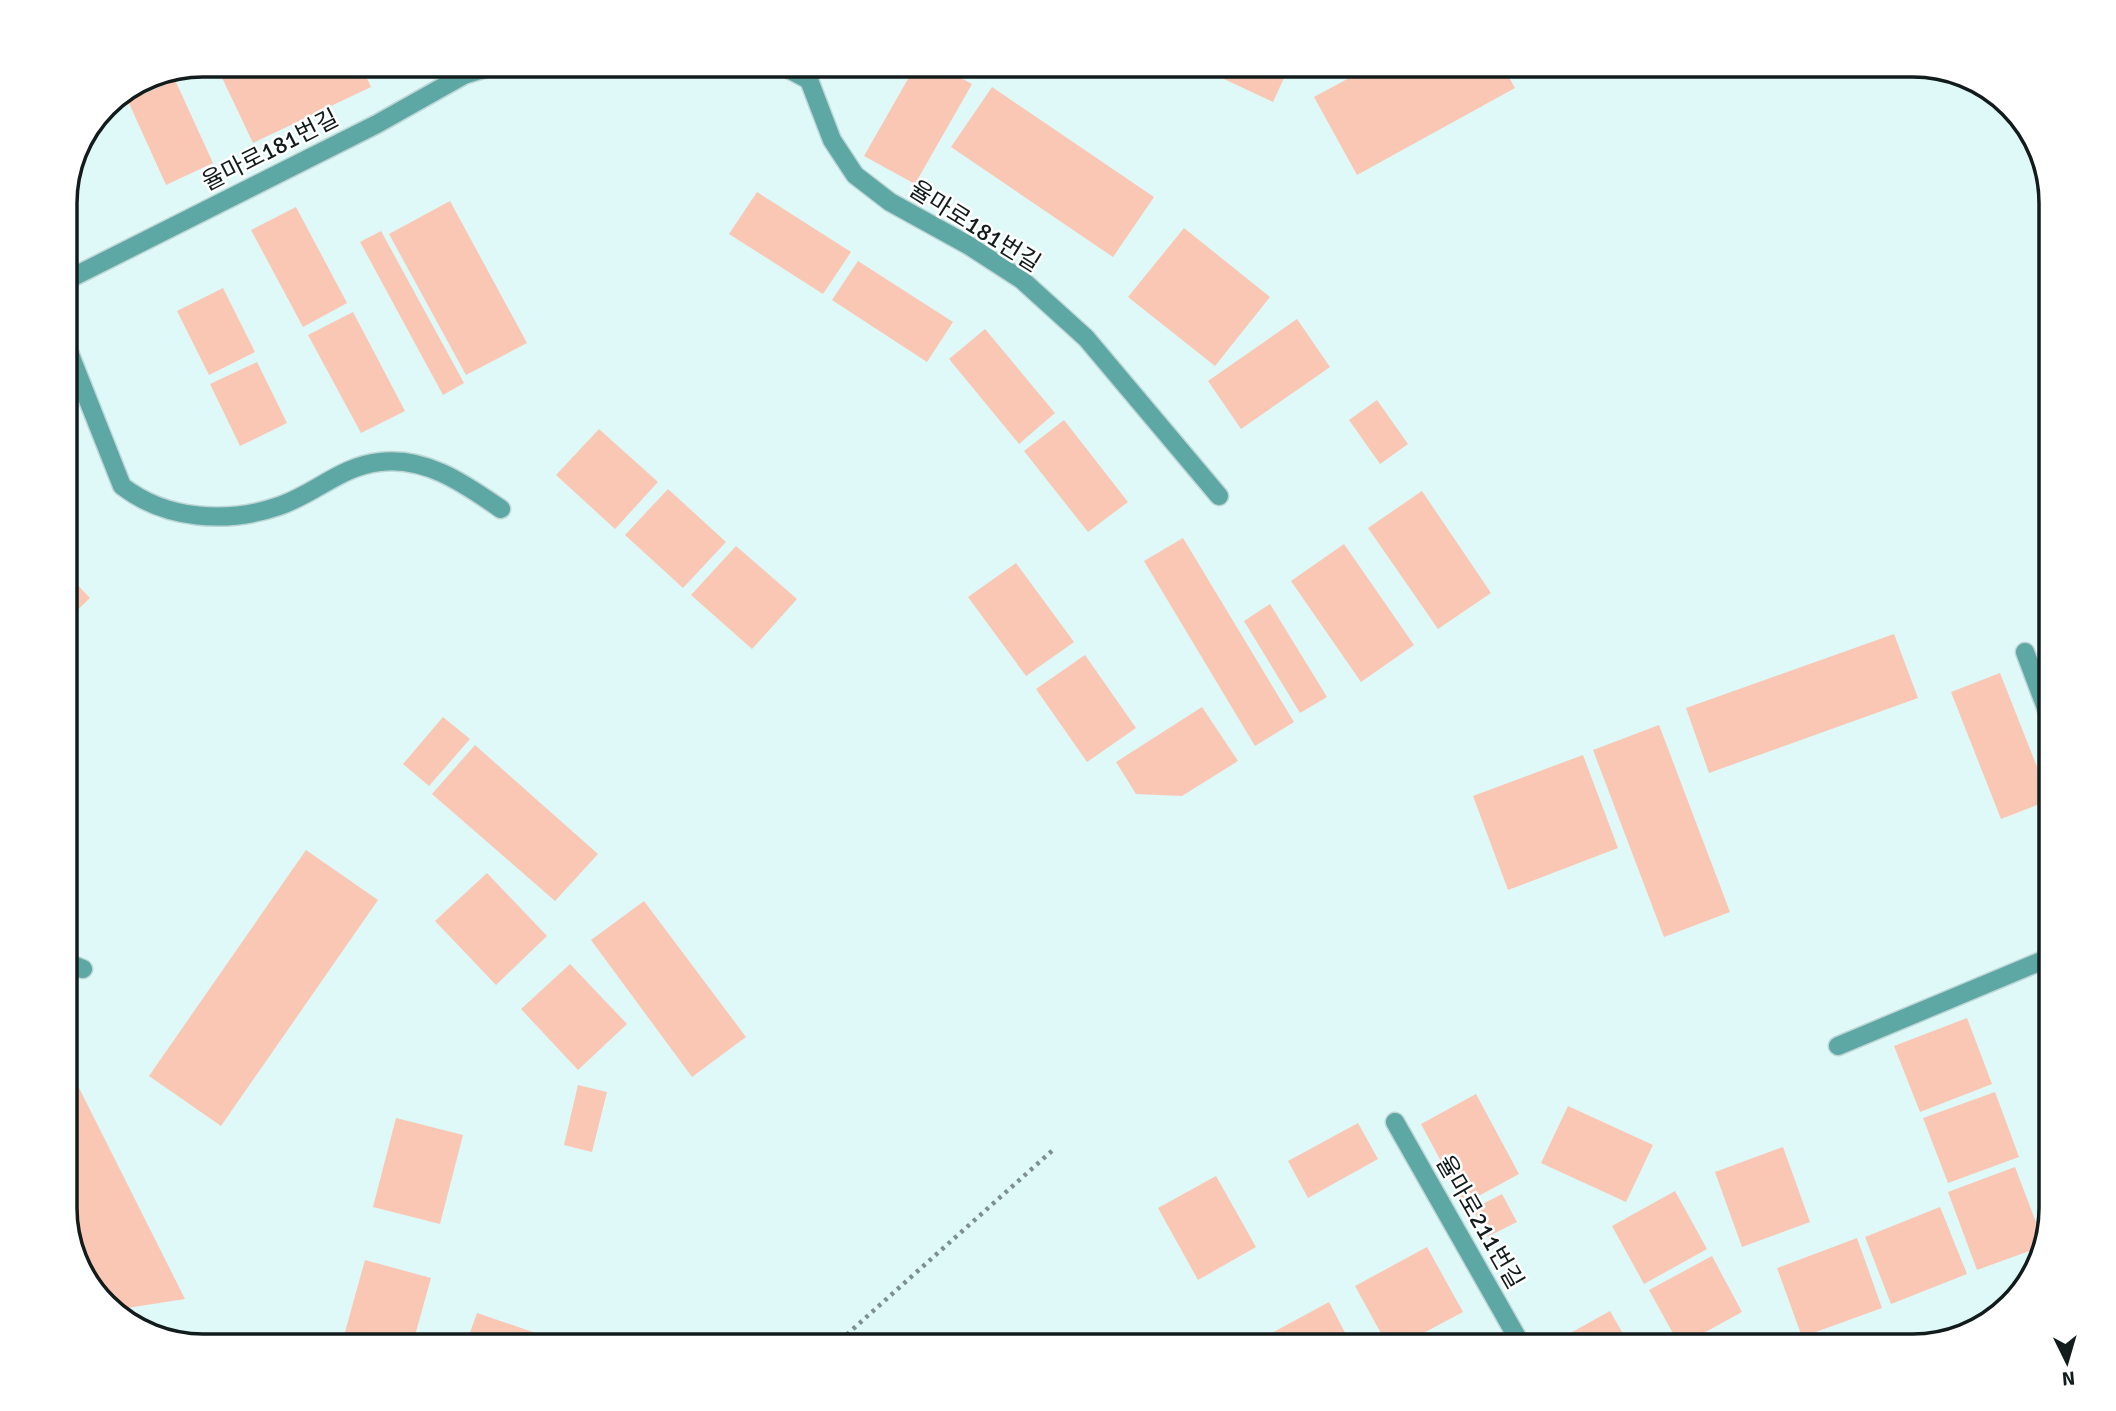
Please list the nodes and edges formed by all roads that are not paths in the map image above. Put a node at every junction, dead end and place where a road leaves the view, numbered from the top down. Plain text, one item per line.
1 (460, 77) edge
2 (812, 77) edge
3 (77, 275) edge
4 (77, 372) edge
5 (1219, 496) dead end
6 (501, 509) dead end
7 (2025, 652) dead end
8 (2039, 689) edge
9 (2039, 962) edge
10 (77, 967) edge
11 (83, 969) dead end
12 (1838, 1045) dead end
13 (1395, 1122) dead end
14 (1515, 1334) edge

1 - 3 lane, 율마로181번길
2 - 5 lane, 율마로181번길
4 - 6 lane
7 - 8 lane
9 - 12 lane
10 - 11 lane
13 - 14 lane, 율마로211번길

